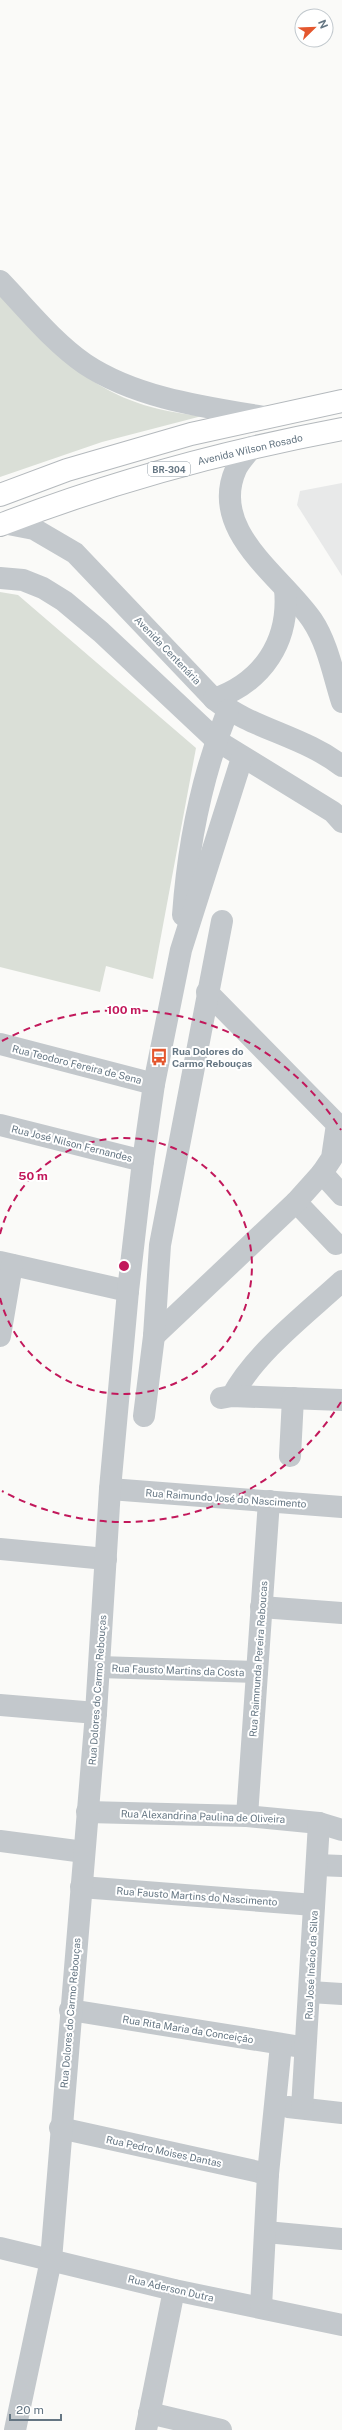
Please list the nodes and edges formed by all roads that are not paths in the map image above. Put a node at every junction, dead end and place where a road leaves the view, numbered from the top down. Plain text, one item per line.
1 (0, 281) edge
2 (342, 401) edge
3 (264, 417) junction
4 (342, 428) edge
5 (252, 447) junction
6 (0, 494) edge
7 (2, 524) edge
8 (0, 578) edge
9 (285, 589) junction
10 (342, 702) edge
11 (221, 704) junction
12 (216, 740) junction
13 (242, 758) junction
14 (342, 766) edge
15 (342, 822) edge
16 (222, 921) dead end
17 (181, 950) junction
18 (207, 992) junction
19 (0, 1044) edge
20 (154, 1084) junction
21 (0, 1125) edge
22 (340, 1126) edge
23 (143, 1161) junction
24 (332, 1163) edge
25 (342, 1196) edge
26 (296, 1202) junction
27 (336, 1244) dead end
28 (6, 1263) edge
29 (342, 1281) edge
30 (128, 1291) junction
31 (0, 1336) edge
32 (154, 1336) junction
33 (293, 1398) junction
34 (342, 1400) edge
35 (144, 1416) dead end
36 (290, 1456) dead end
37 (110, 1489) junction
38 (268, 1501) junction
39 (342, 1507) edge
40 (0, 1548) edge
41 (106, 1559) junction
42 (261, 1606) junction
43 (342, 1613) edge
44 (99, 1667) junction
45 (257, 1672) junction
46 (0, 1705) edge
47 (96, 1713) junction
48 (87, 1812) junction
49 (247, 1816) junction
50 (319, 1822) junction
51 (342, 1830) edge
52 (0, 1841) edge
53 (84, 1852) junction
54 (317, 1865) junction
55 (342, 1866) edge
56 (81, 1887) junction
57 (314, 1905) junction
58 (310, 1992) junction
59 (342, 1994) edge
60 (70, 2010) junction
61 (281, 2045) junction
62 (306, 2048) junction
63 (277, 2106) junction
64 (302, 2108) junction
65 (342, 2113) edge
66 (60, 2128) junction
67 (268, 2174) junction
68 (266, 2232) junction
69 (342, 2239) edge
70 (0, 2248) edge
71 (51, 2260) junction
72 (174, 2290) junction
73 (262, 2307) junction
74 (342, 2325) edge
75 (147, 2422) edge
76 (16, 2430) edge
77 (221, 2430) edge

1 - 3 street
2 - 3 highway
3 - 6 highway
4 - 5 highway, Avenida Wilson Rosado / BR-304
5 - 7 highway, Avenida Wilson Rosado / BR-304
5 - 9 street
7 - 11 street, Avenida Centenária
8 - 12 street
9 - 10 street
9 - 11 street
11 - 12 street, Rua Dolores do Carmo Rebouças
11 - 14 street, Avenida Centenária
12 - 13 street
12 - 17 street, Rua Dolores do Carmo Rebouças
13 - 15 street
13 - 17 street, Rua Dolores do Carmo Rebouças
16 - 18 street
17 - 20 street, Rua Dolores do Carmo Rebouças
18 - 22 street
18 - 32 street
19 - 20 street, Rua Teodoro Fereira de Sena
20 - 23 street, Rua Dolores do Carmo Rebouças
21 - 23 street, Rua José Nilson Fernandes
22 - 24 street
23 - 30 street, Rua Dolores do Carmo Rebouças
24 - 25 street
24 - 26 street
26 - 27 street
26 - 32 street
28 - 30 street
28 - 31 street
29 - 33 street
30 - 37 street, Rua Dolores do Carmo Rebouças
32 - 35 street
33 - 34 street
33 - 36 street
37 - 38 street, Rua Raimundo José do Nascimento
37 - 41 street, Rua Dolores do Carmo Rebouças
38 - 39 street, Rua Raimundo José do Nascimento
38 - 42 street, Rua Raimnunda Pereira Reboucas
40 - 41 street
41 - 44 street, Rua Dolores do Carmo Rebouças
42 - 43 street
42 - 45 street, Rua Raimnunda Pereira Reboucas
44 - 45 street, Rua Fausto Martins da Costa
44 - 47 street, Rua Dolores do Carmo Rebouças
45 - 49 street, Rua Raimnunda Pereira Reboucas
46 - 47 street
47 - 48 street, Rua Dolores do Carmo Rebouças
48 - 49 street, Rua Alexandrina Paulina de Oliveira
48 - 53 street, Rua Dolores do Carmo Rebouças
49 - 50 street, Rua Alexandrina Paulina de Oliveira
50 - 51 street, Rua Alexandrina Paulina de Oliveira
50 - 54 street, Rua José Inácio da Silva
52 - 53 street
53 - 56 street, Rua Dolores do Carmo Rebouças
54 - 55 street
54 - 57 street, Rua José Inácio da Silva
56 - 57 street, Rua Fausto Martins do Nascimento
56 - 60 street, Rua Dolores do Carmo Rebouças
57 - 58 street, Rua José Inácio da Silva
58 - 59 street
58 - 62 street, Rua José Inácio da Silva
60 - 61 street, Rua Rita Maria da Conceição
60 - 66 street, Rua Dolores do Carmo Rebouças
61 - 62 street, Rua Rita Maria da Conceição
61 - 63 street
62 - 64 street, Rua José Inácio da Silva
63 - 64 street
63 - 67 street
64 - 65 street
66 - 67 street, Rua Pedro Moises Dantas
66 - 71 street, Rua Dolores do Carmo Rebouças
67 - 68 street
68 - 69 street
68 - 73 street
70 - 71 street, Rua Aderson Dutra
71 - 72 street, Rua Aderson Dutra
71 - 76 street, Rua Dolores do Carmo Rebouças
72 - 73 street, Rua Aderson Dutra
72 - 75 street
73 - 74 street, Rua Aderson Dutra
75 - 77 street

